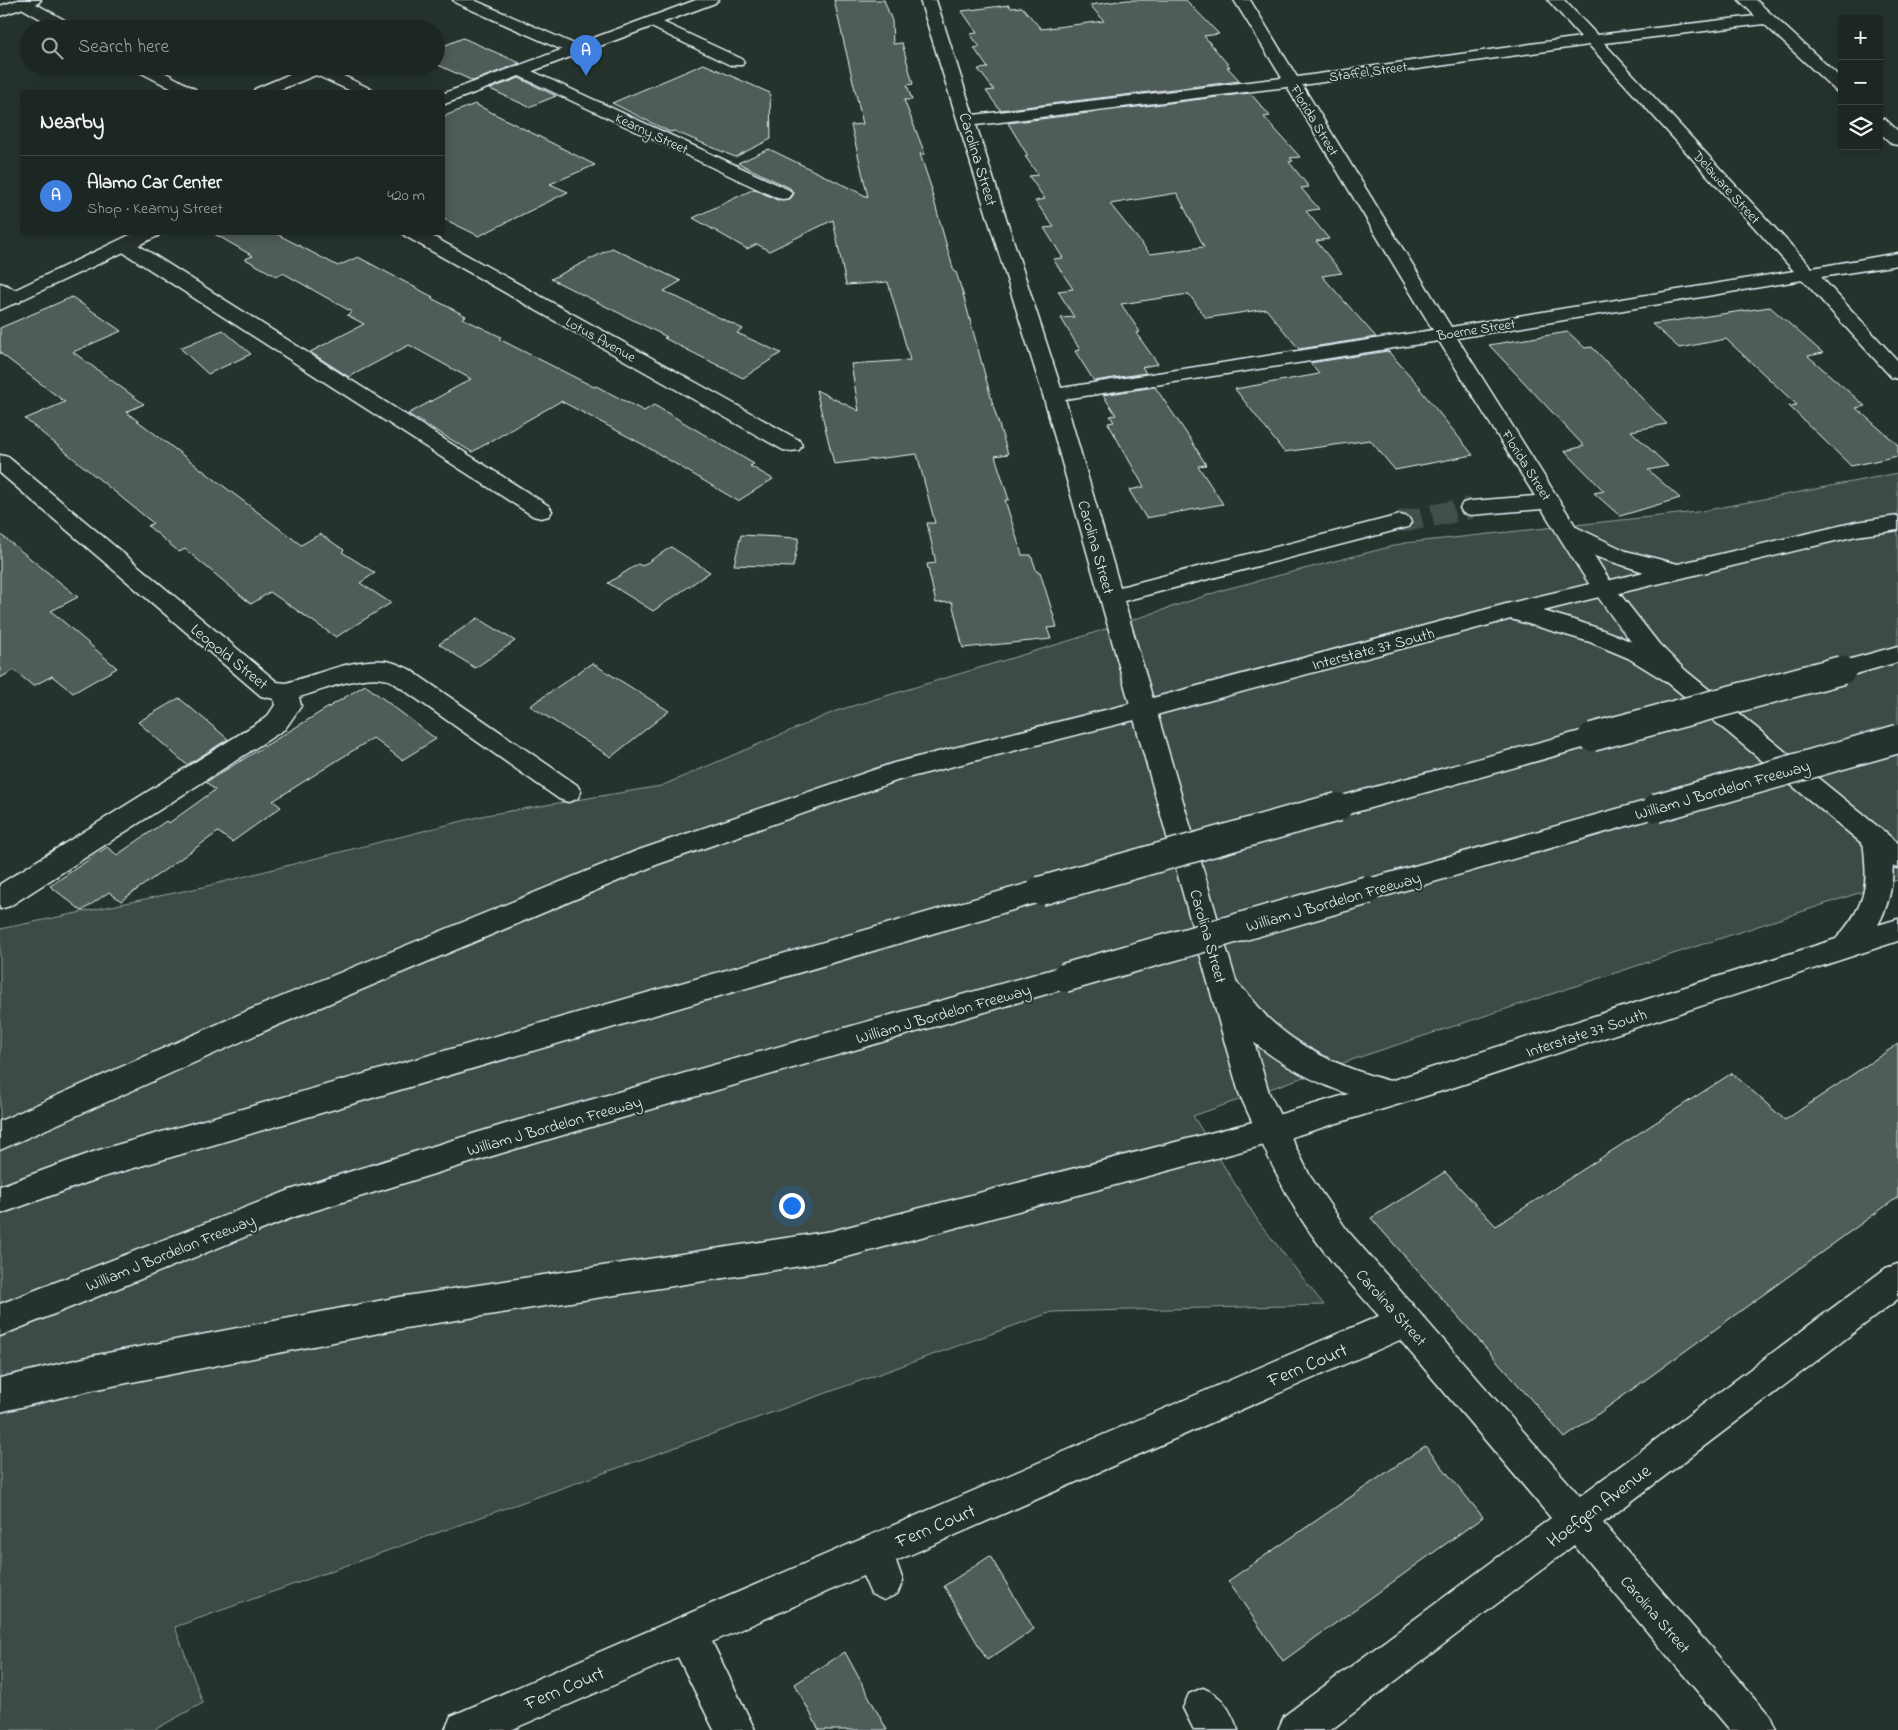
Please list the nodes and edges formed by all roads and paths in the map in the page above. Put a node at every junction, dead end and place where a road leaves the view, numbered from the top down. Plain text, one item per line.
1 (461, 0) edge
2 (710, 0) edge
3 (928, 0) edge
4 (1242, 0) edge
5 (1556, 0) edge
6 (1747, 0) edge
7 (28, 2) edge
8 (0, 10) edge
9 (1768, 19) junction
10 (56, 20) edge
11 (652, 22) junction
12 (1593, 40) junction
13 (575, 50) junction
14 (736, 62) dead end
15 (520, 71) junction
16 (157, 75) edge
17 (301, 75) edge
18 (329, 75) edge
19 (1292, 82) junction
20 (1838, 84) edge
21 (185, 90) edge
22 (265, 90) edge
23 (361, 90) edge
24 (445, 99) edge
25 (967, 121) junction
26 (1883, 127) edge
27 (1898, 140) edge
28 (783, 194) dead end
29 (146, 235) edge
30 (416, 235) edge
31 (124, 245) junction
32 (1898, 259) edge
33 (1807, 274) junction
34 (4, 297) edge
35 (1445, 334) junction
36 (1898, 373) edge
37 (1053, 395) junction
38 (791, 445) dead end
39 (0, 462) edge
40 (1550, 502) junction
41 (1471, 508) tunnel mouth
42 (541, 511) dead end
43 (1400, 522) tunnel mouth
44 (1898, 523) edge
45 (1568, 532) junction
46 (1686, 570) junction
47 (1603, 589) junction
48 (1112, 597) junction
49 (1510, 611) junction
50 (1898, 654) edge
51 (1676, 676) junction
52 (286, 692) junction
53 (1145, 709) junction
54 (1898, 739) edge
55 (568, 792) dead end
56 (1876, 839) junction
57 (1898, 858) edge
58 (0, 898) edge
59 (1898, 930) edge
60 (1846, 947) junction
61 (1224, 989) junction
62 (1391, 1094) junction
63 (1272, 1130) junction
64 (0, 1136) edge
65 (0, 1200) edge
66 (1898, 1279) edge
67 (0, 1320) edge
68 (1406, 1321) junction
69 (0, 1395) edge
70 (1576, 1521) junction
71 (686, 1634) junction
72 (465, 1730) edge
73 (735, 1730) edge
74 (1298, 1730) edge
75 (1756, 1730) edge

1 - 13 main road
2 - 11 main road
3 - 25 main road, Carolina Street
4 - 19 main road, Florida Street
5 - 12 main road, Delaware Street
6 - 9 main road
7 - 8 main road
7 - 10 main road
9 - 12 main road, Staffel Street
9 - 20 main road
11 - 13 main road
11 - 14 main road
12 - 19 main road, Staffel Street
12 - 33 main road, Delaware Street
13 - 15 main road
15 - 24 main road
15 - 28 main road, Kearny Street
16 - 21 main road
17 - 22 main road
18 - 23 main road
19 - 25 main road, Staffel Street
19 - 35 main road, Florida Street
25 - 37 main road, Carolina Street
26 - 27 main road
29 - 31 main road
30 - 38 main road, Lotus Avenue
31 - 34 main road
31 - 42 main road
32 - 33 main road, Boerne Street
33 - 35 main road, Boerne Street
33 - 36 main road, Delaware Street
35 - 37 main road, Boerne Street
35 - 40 main road, Florida Street
37 - 48 main road, Carolina Street
39 - 52 main road, Leopold Street
40 - 41 main road
40 - 45 main road, Florida Street
43 - 48 main road
44 - 46 main road, Interstate 37 South
45 - 46 main road
45 - 47 main road, Florida Street
46 - 47 main road, Interstate 37 South
47 - 49 main road, Interstate 37 South
47 - 51 main road, Florida Street
48 - 53 main road, Carolina Street
49 - 51 main road
49 - 53 main road, Interstate 37 South
50 - 65 main road, bridge
51 - 56 main road, Florida Street
52 - 55 main road, Leopold Street
52 - 58 main road
53 - 61 main road, Carolina Street
53 - 64 main road, Interstate 37 South
54 - 67 main road, William J Bordelon Freeway, bridge
56 - 57 main road, Florida Street
56 - 60 main road
59 - 60 main road, Interstate 37 South
60 - 62 main road, Interstate 37 South
61 - 62 main road
61 - 63 main road, Carolina Street
62 - 63 main road, Interstate 37 South
63 - 68 main road, Carolina Street
63 - 69 main road, Interstate 37 South
66 - 70 main road, Hoefgen Avenue
68 - 70 main road, Carolina Street
68 - 71 main road, Fern Court
70 - 74 main road, Hoefgen Avenue
70 - 75 main road, Carolina Street
71 - 72 main road, Fern Court
71 - 73 main road

